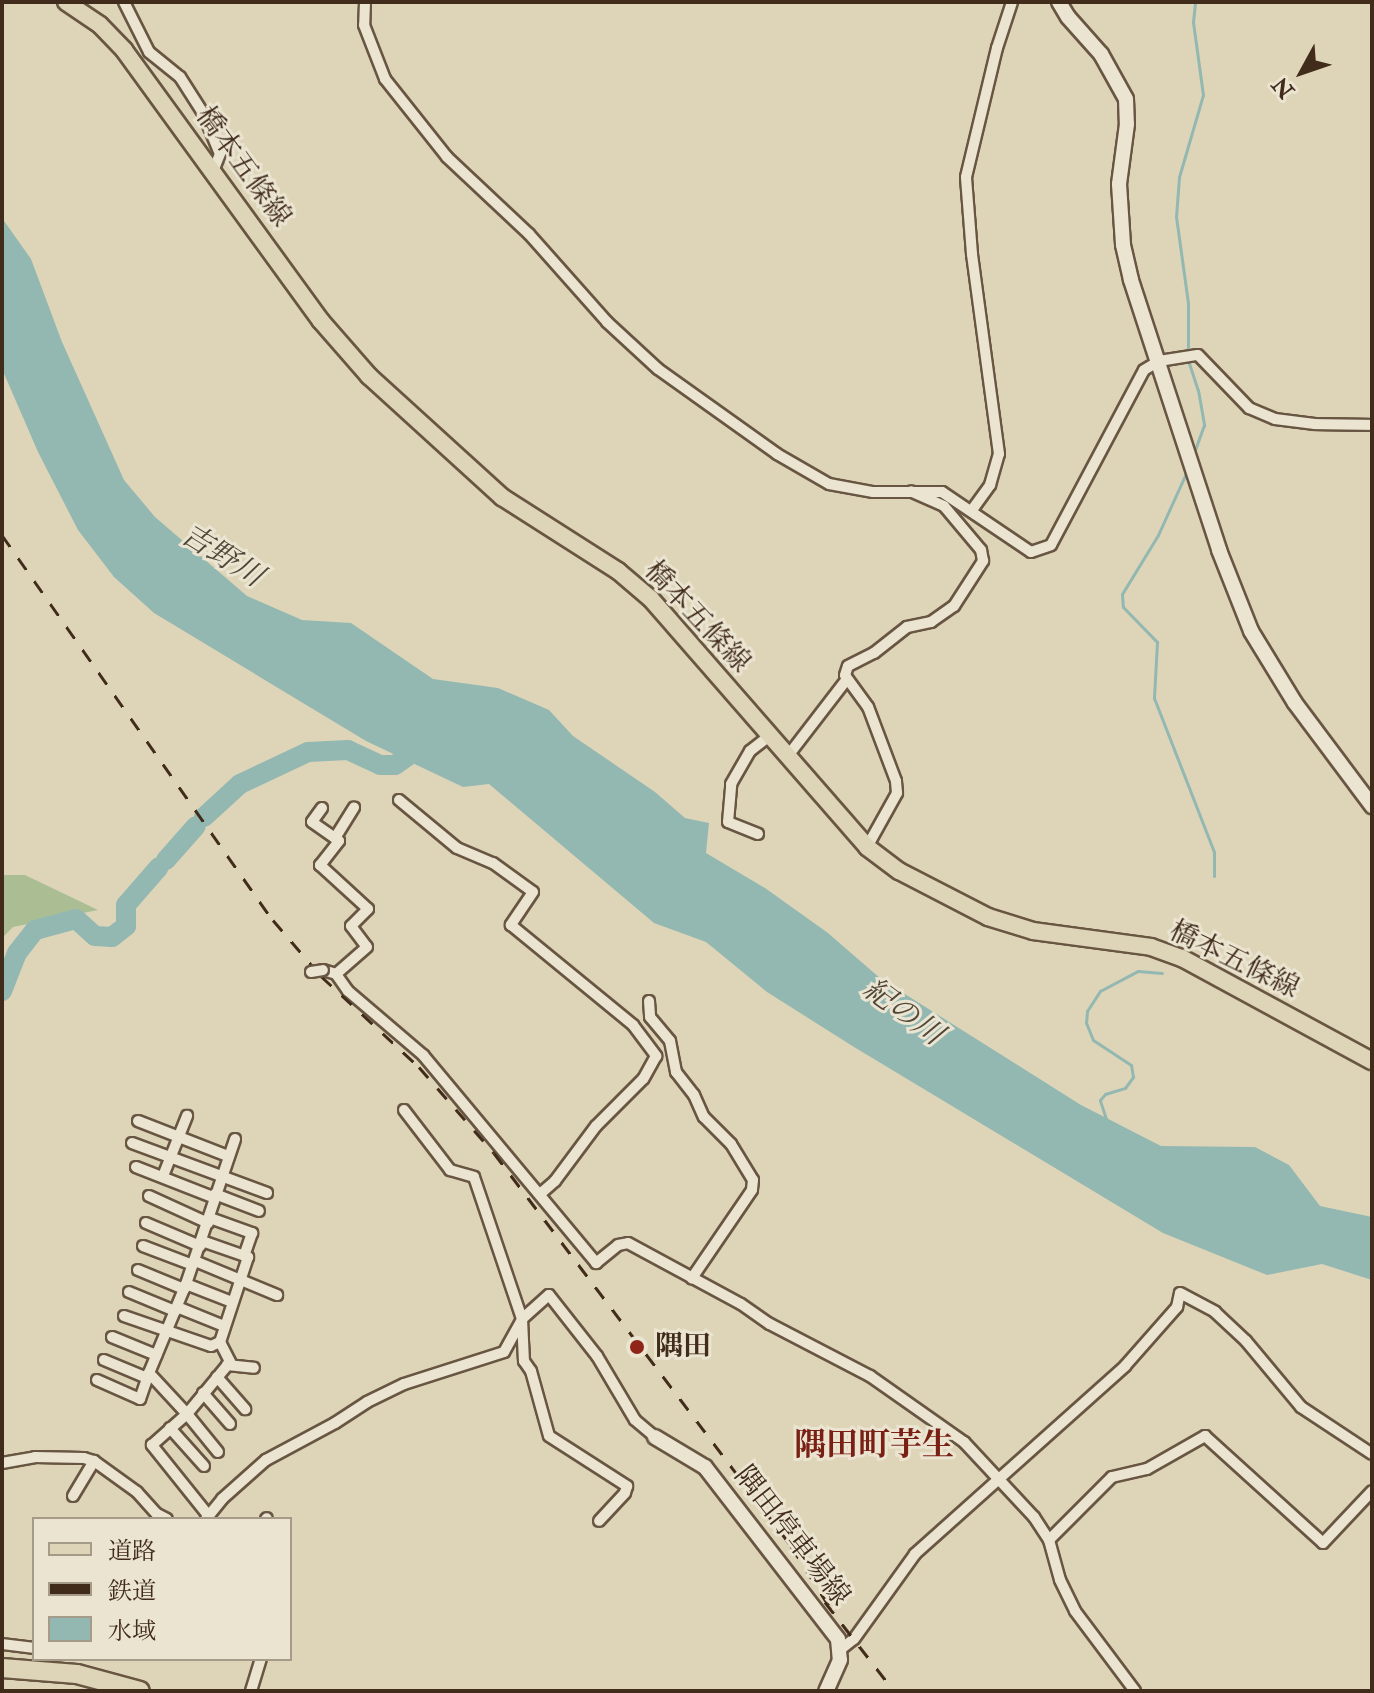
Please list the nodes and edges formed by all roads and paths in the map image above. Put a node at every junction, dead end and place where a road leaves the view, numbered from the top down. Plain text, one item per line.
1 (66, 2) edge
2 (124, 2) edge
3 (365, 2) edge
4 (1012, 2) edge
5 (1059, 2) edge
6 (213, 171) junction
7 (1159, 361) junction
8 (1372, 425) edge
9 (909, 490) junction
10 (972, 510) junction
11 (847, 679) junction
12 (769, 736) junction
13 (787, 757) junction
14 (399, 800) dead end
15 (1372, 806) edge
16 (322, 808) dead end
17 (354, 808) dead end
18 (758, 834) dead end
19 (335, 838) junction
20 (867, 847) junction
21 (307, 971) dead end
22 (336, 974) junction
23 (649, 1001) dead end
24 (1372, 1061) edge
25 (404, 1110) dead end
26 (187, 1116) dead end
27 (138, 1121) dead end
28 (178, 1136) junction
29 (235, 1139) dead end
30 (132, 1143) dead end
31 (228, 1156) junction
32 (170, 1157) junction
33 (136, 1167) dead end
34 (221, 1175) junction
35 (163, 1176) junction
36 (267, 1193) dead end
37 (540, 1194) junction
38 (149, 1196) dead end
39 (215, 1196) junction
40 (259, 1211) dead end
41 (209, 1221) junction
42 (146, 1223) dead end
43 (201, 1243) junction
44 (143, 1246) dead end
45 (244, 1256) junction
46 (194, 1263) junction
47 (138, 1270) dead end
48 (692, 1278) junction
49 (240, 1279) junction
50 (185, 1287) junction
51 (129, 1292) dead end
52 (277, 1295) dead end
53 (232, 1302) junction
54 (176, 1309) junction
55 (124, 1316) dead end
56 (522, 1319) junction
57 (224, 1326) junction
58 (168, 1330) junction
59 (112, 1337) dead end
60 (220, 1342) junction
61 (156, 1355) junction
62 (104, 1360) dead end
63 (227, 1365) junction
64 (254, 1368) dead end
65 (148, 1375) junction
66 (217, 1377) junction
67 (97, 1380) dead end
68 (203, 1393) junction
69 (245, 1409) dead end
70 (187, 1414) junction
71 (230, 1424) dead end
72 (170, 1428) junction
73 (655, 1437) joint
74 (218, 1452) dead end
75 (1372, 1454) edge
76 (94, 1461) junction
77 (2, 1463) edge
78 (204, 1466) dead end
79 (997, 1480) junction
80 (1372, 1491) edge
81 (73, 1496) dead end
82 (159, 1517) edge
83 (207, 1517) edge
84 (599, 1521) dead end
85 (1049, 1540) junction
86 (2, 1644) edge
87 (32, 1648) edge
88 (841, 1649) junction
89 (260, 1661) edge
90 (2, 1668) edge
91 (140, 1691) edge
92 (251, 1691) edge
93 (826, 1691) edge
94 (1135, 1691) edge

1 - 6 main road, 橋本五條線
2 - 6 street
3 - 9 street
4 - 10 street
5 - 7 street
6 - 12 main road, 橋本五條線
7 - 8 street
7 - 10 street
7 - 15 street
9 - 10 street
9 - 11 street
11 - 13 street
11 - 20 street
12 - 13 main road, 橋本五條線
12 - 18 street
13 - 20 main road, 橋本五條線
14 - 37 street
16 - 19 street
17 - 19 street
19 - 22 street
20 - 24 main road, 橋本五條線
21 - 22 street, bridge
22 - 37 street
23 - 48 street
25 - 56 street
26 - 28 street
27 - 28 street
28 - 31 street
28 - 32 street
29 - 31 street
30 - 32 street
31 - 34 street
32 - 34 street
32 - 35 street
33 - 35 street
34 - 36 street
34 - 39 street
35 - 39 street
37 - 48 street
38 - 41 street
39 - 40 street
39 - 41 street
41 - 43 street
41 - 45 street
42 - 43 street
43 - 45 street
43 - 46 street
44 - 46 street
45 - 49 street
46 - 49 street
46 - 50 street
47 - 50 street
48 - 79 street
49 - 52 street
49 - 53 street
50 - 53 street
50 - 54 street
51 - 54 street
53 - 57 street
54 - 57 street
54 - 58 street
55 - 58 street
56 - 73 street
56 - 83 street
56 - 84 street
57 - 60 street
58 - 60 street
58 - 61 street
59 - 61 street
60 - 63 street
61 - 65 street
62 - 65 street
63 - 64 street
63 - 66 street
65 - 67 street
65 - 70 street
66 - 68 street
66 - 69 street
68 - 70 street
68 - 71 street
70 - 72 street
70 - 74 street
72 - 78 street
72 - 83 street
73 - 88 street, 隅田停車場線
75 - 79 street
76 - 77 street
76 - 81 street
76 - 82 street
79 - 85 street
79 - 88 street
80 - 85 street
85 - 94 street
86 - 87 street
88 - 93 street, 隅田停車場線
89 - 92 street
90 - 91 highway

